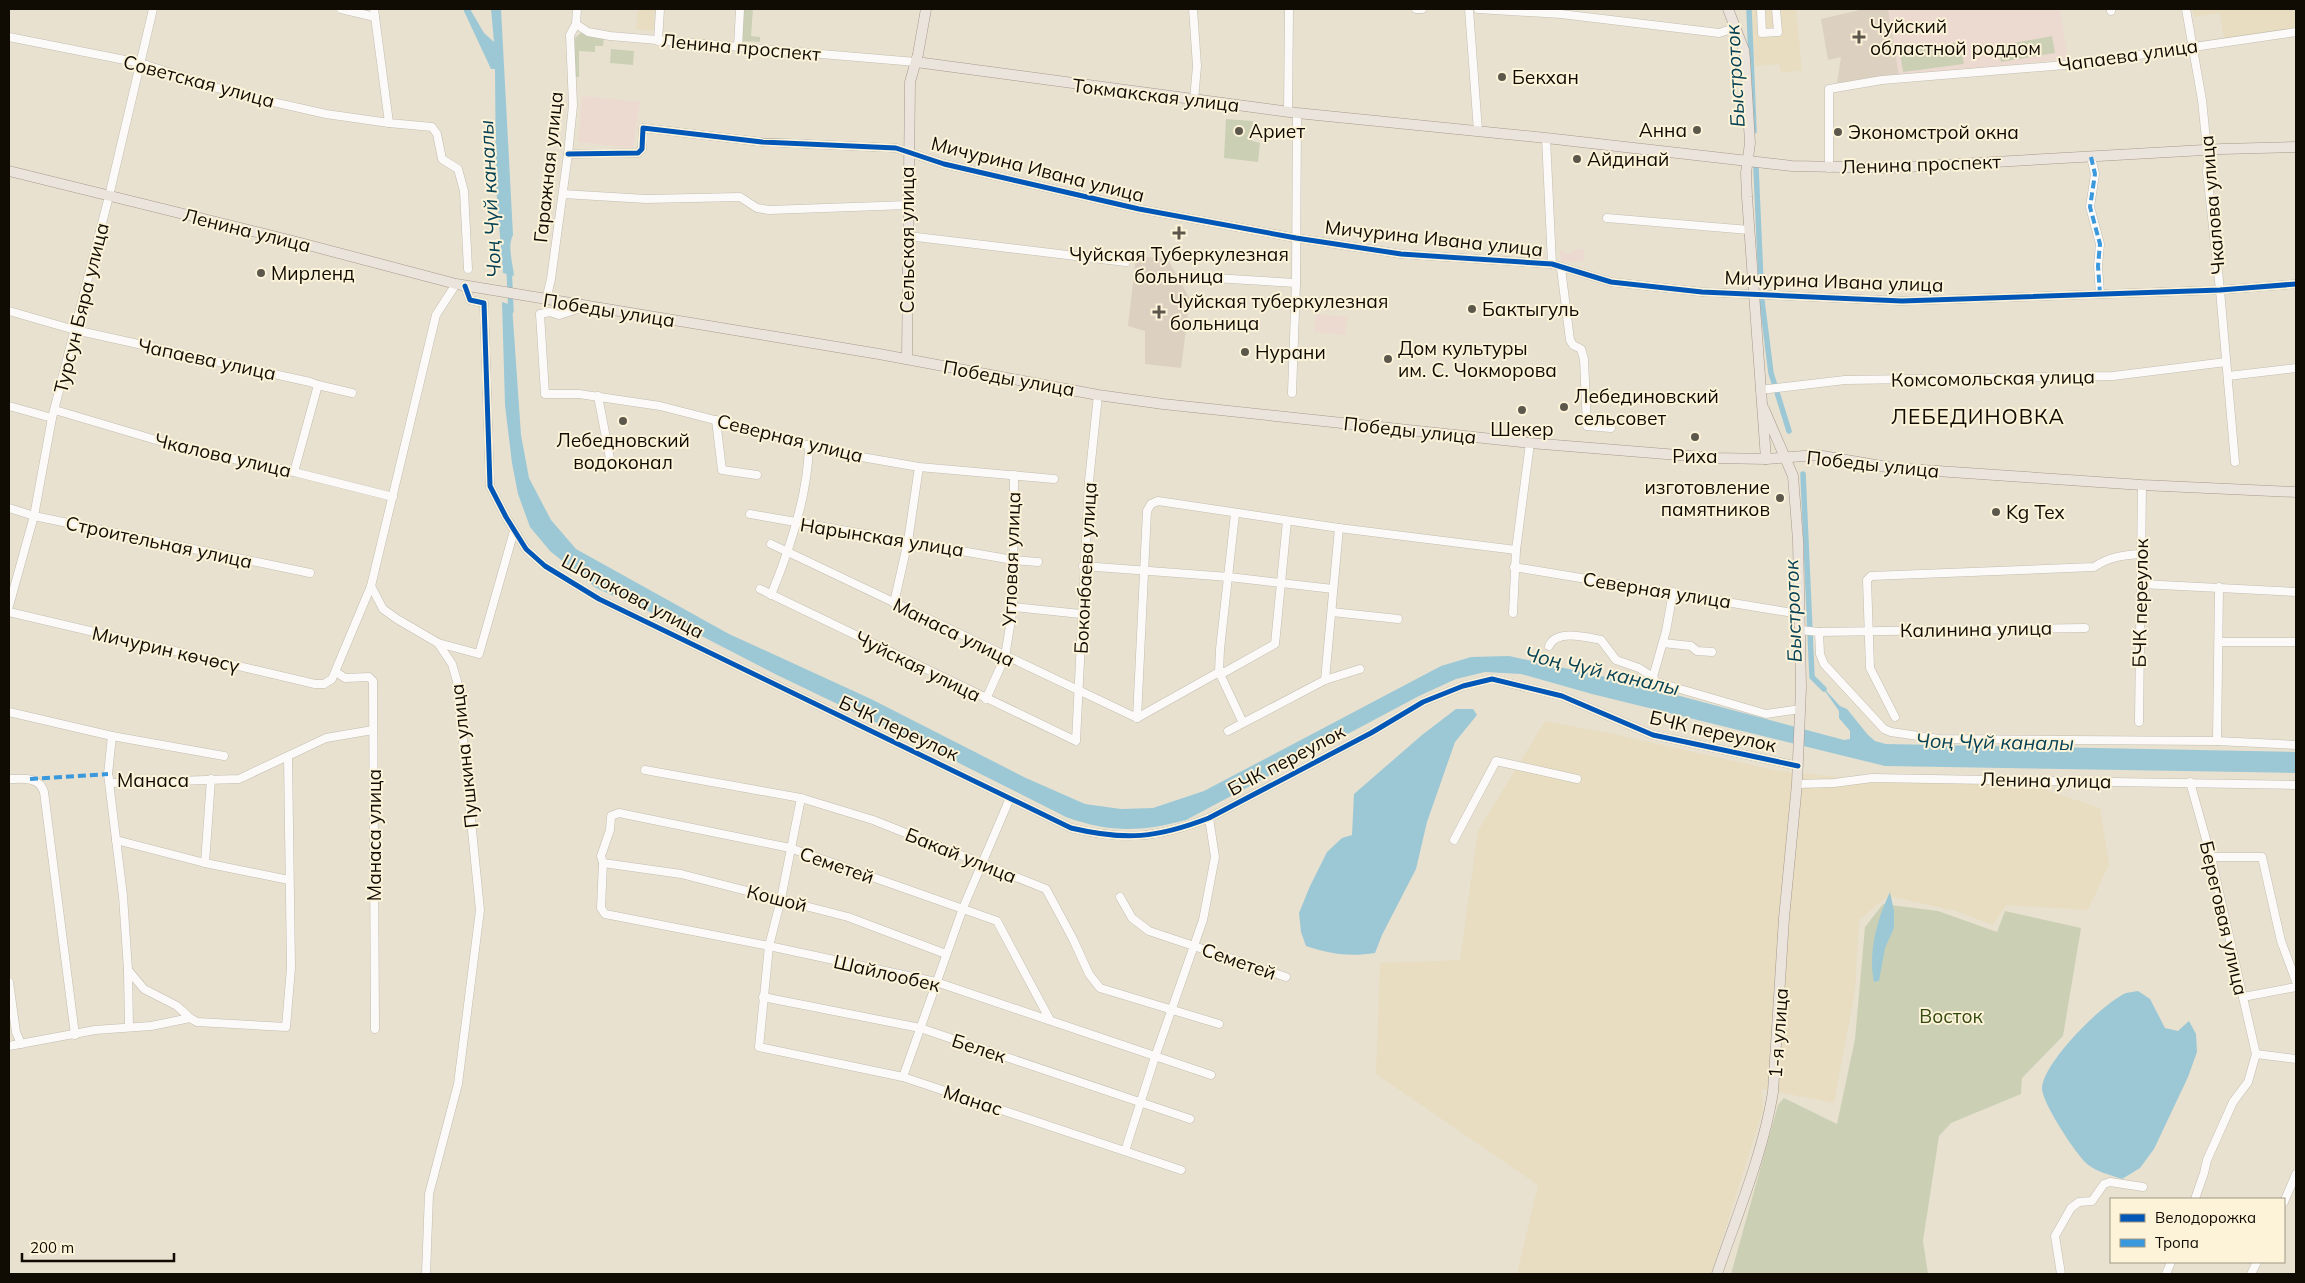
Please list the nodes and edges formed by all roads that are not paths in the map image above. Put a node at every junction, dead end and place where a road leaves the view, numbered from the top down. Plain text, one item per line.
1 (153, 9) edge
2 (341, 9) edge
3 (577, 9) edge
4 (660, 9) edge
5 (740, 9) edge
6 (926, 9) edge
7 (1193, 9) edge
8 (1290, 9) edge
9 (1416, 9) edge
10 (1422, 9) edge
11 (1469, 9) edge
12 (1478, 9) edge
13 (1728, 9) edge
14 (1761, 9) edge
15 (1776, 9) edge
16 (2186, 9) edge
17 (1560, 11) edge
18 (374, 13) edge
19 (574, 26) junction
20 (1735, 28) junction
21 (2296, 32) edge
22 (9, 37) edge
23 (658, 41) junction
24 (2194, 46) junction
25 (738, 47) junction
26 (916, 62) junction
27 (140, 63) junction
28 (1194, 100) junction
29 (1292, 112) junction
30 (389, 123) junction
31 (1478, 131) junction
32 (1546, 142) junction
33 (2296, 147) edge
34 (2207, 150) junction
35 (908, 152) junction
36 (568, 154) junction
37 (2091, 156) junction
38 (1747, 160) junction
39 (1829, 168) junction
40 (9, 171) edge
41 (563, 194) junction
42 (109, 196) junction
43 (908, 204) junction
44 (1607, 218) dead end
45 (1749, 230) junction
46 (908, 236) junction
47 (1296, 238) junction
48 (1126, 262) dead end
49 (1552, 264) junction
50 (1561, 268) junction
51 (468, 269) dead end
52 (1196, 277) dead end
53 (1296, 283) junction
54 (2296, 284) edge
55 (460, 285) junction
56 (484, 290) joint
57 (2220, 290) junction
58 (1753, 294) junction
59 (2100, 294) junction
60 (546, 300) junction
61 (587, 306) junction
62 (9, 311) edge
63 (75, 330) junction
64 (907, 359) junction
65 (2226, 362) junction
66 (2296, 368) edge
67 (2228, 376) junction
68 (318, 385) junction
69 (1760, 390) junction
70 (352, 393) dead end
71 (1292, 394) dead end
72 (1098, 395) junction
73 (598, 396) junction
74 (9, 406) edge
75 (1764, 409) junction
76 (53, 414) junction
77 (716, 420) junction
78 (1611, 428) dead end
79 (1530, 442) junction
80 (809, 445) junction
81 (1784, 458) junction
82 (1766, 459) junction
83 (2235, 462) dead end
84 (611, 464) dead end
85 (919, 468) junction
86 (294, 472) junction
87 (758, 475) dead end
88 (1014, 475) junction
89 (1054, 479) dead end
90 (2142, 485) junction
91 (2296, 492) edge
92 (393, 497) junction
93 (9, 508) edge
94 (750, 514) dead end
95 (1235, 514) junction
96 (34, 516) junction
97 (1287, 521) junction
98 (796, 523) junction
99 (1340, 528) junction
100 (514, 531) junction
101 (908, 540) junction
102 (771, 544) dead end
103 (1516, 550) junction
104 (789, 552) junction
105 (2141, 554) junction
106 (1014, 560) junction
107 (1038, 562) dead end
108 (1083, 566) junction
109 (1514, 567) junction
110 (1143, 570) junction
111 (310, 573) dead end
112 (1229, 577) junction
113 (1281, 583) junction
114 (2141, 584) junction
115 (371, 586) junction
116 (2219, 588) junction
117 (760, 589) dead end
118 (1333, 589) junction
119 (1673, 592) junction
120 (2296, 592) edge
121 (771, 594) junction
122 (894, 603) junction
123 (9, 606) edge
124 (1013, 606) junction
125 (9, 612) edge
126 (1332, 612) junction
127 (1513, 613) dead end
128 (1081, 614) junction
129 (1799, 614) junction
130 (1398, 619) dead end
131 (2085, 628) dead end
132 (1867, 630) junction
133 (1810, 631) junction
134 (2219, 642) junction
135 (2296, 642) edge
136 (438, 643) junction
137 (1663, 643) junction
138 (1549, 646) dead end
139 (1712, 652) dead end
140 (1005, 657) junction
141 (1360, 669) dead end
142 (1222, 672) junction
143 (334, 675) junction
144 (1653, 677) junction
145 (1325, 680) junction
146 (1079, 690) junction
147 (797, 696) joint
148 (986, 699) junction
149 (9, 712) edge
150 (1801, 714) junction
151 (1895, 717) dead end
152 (1137, 718) junction
153 (2139, 722) dead end
154 (1243, 723) junction
155 (373, 730) junction
156 (1228, 731) dead end
157 (112, 736) junction
158 (1076, 741) joint
159 (2217, 741) junction
160 (2296, 745) edge
161 (224, 756) dead end
162 (288, 757) junction
163 (1798, 766) junction
164 (645, 770) dead end
165 (211, 779) junction
166 (1577, 779) dead end
167 (9, 780) edge
168 (2190, 782) junction
169 (110, 783) junction
170 (1797, 784) junction
171 (2296, 785) edge
172 (801, 798) junction
173 (1010, 798) junction
174 (1209, 818) junction
175 (116, 840) junction
176 (1454, 840) dead end
177 (790, 848) junction
178 (2211, 857) junction
179 (206, 862) junction
180 (981, 862) junction
181 (603, 863) junction
182 (289, 880) junction
183 (1120, 897) dead end
184 (781, 899) junction
185 (964, 908) junction
186 (1195, 945) junction
187 (769, 946) junction
188 (946, 954) junction
189 (128, 970) junction
190 (1286, 977) dead end
191 (2296, 981) edge
192 (9, 982) edge
193 (936, 982) junction
194 (2296, 987) edge
195 (763, 997) junction
196 (2243, 997) junction
197 (1173, 1009) junction
198 (190, 1018) junction
199 (1050, 1020) junction
200 (1218, 1024) dead end
201 (129, 1027) junction
202 (920, 1028) junction
203 (375, 1029) dead end
204 (75, 1035) junction
205 (21, 1044) junction
206 (9, 1046) edge
207 (2256, 1054) junction
208 (1155, 1057) junction
209 (2296, 1059) edge
210 (1211, 1075) dead end
211 (903, 1077) junction
212 (1141, 1101) junction
213 (1190, 1119) dead end
214 (1125, 1151) junction
215 (1181, 1170) dead end
216 (2296, 1174) edge
217 (2143, 1187) dead end
218 (2195, 1198) edge
219 (2285, 1200) edge
220 (426, 1274) edge
221 (1717, 1274) edge
222 (2061, 1274) edge

1 - 27 street, Турсун Бяра улица
2 - 18 street
3 - 19 street, Гаражная улица
4 - 23 street
5 - 25 street
6 - 26 main road, Сельская улица
7 - 28 street
8 - 29 street
9 - 10 street
11 - 31 street
12 - 17 street
13 - 20 main road
14 - 15 street
16 - 24 street, Чкалова улица
17 - 20 street
18 - 30 street
19 - 23 street, Ленина проспект
19 - 36 street, Гаражная улица
20 - 38 main road
21 - 24 street, Чапаева улица
22 - 27 street, Советская улица
23 - 25 street, Ленина проспект
24 - 34 street, Чкалова улица
24 - 39 street, Чапаева улица
25 - 26 street, Ленина проспект
26 - 28 main road, Токмакская улица
26 - 35 main road, Сельская улица
27 - 30 street, Советская улица
27 - 42 street, Турсун Бяра улица
28 - 29 main road, Токмакская улица
29 - 31 main road, Токмакская улица
29 - 47 street
30 - 51 street, Советская улица
31 - 32 main road, Токмакская улица
32 - 38 main road, Ленина проспект
32 - 49 street
33 - 34 main road, Ленина проспект
34 - 37 main road, Ленина проспект
34 - 57 street, Чкалова улица
35 - 36 street, Мичурина Ивана улица
35 - 43 main road, Сельская улица
35 - 47 street, Мичурина Ивана улица
36 - 41 street, Гаражная улица
37 - 39 main road, Ленина проспект
37 - 59 street
38 - 39 main road, Ленина проспект
38 - 45 main road
40 - 42 main road, Ленина улица
41 - 43 street
41 - 60 street, Гаражная улица
42 - 55 main road, Ленина улица
42 - 63 street, Турсун Бяра улица
43 - 46 main road, Сельская улица
44 - 45 street
45 - 58 main road
46 - 48 street
46 - 64 main road, Сельская улица
47 - 49 street, Мичурина Ивана улица
47 - 53 street
49 - 50 street, Мичурина Ивана улица
50 - 58 street, Мичурина Ивана улица
50 - 78 street
52 - 53 street
53 - 71 street
54 - 57 street, Мичурина Ивана улица
55 - 56 main road, Ленина улица
55 - 92 street
55 - 100 street, Шопокова улица
56 - 60 main road, Победы улица
57 - 59 street, Мичурина Ивана улица
57 - 65 street, Чкалова улица
58 - 59 street, Мичурина Ивана улица
58 - 69 main road
60 - 61 main road, Победы улица
61 - 64 main road, Победы улица
61 - 73 street, Северная улица
62 - 63 street, Чапаева улица
63 - 68 street, Чапаева улица
63 - 76 street, Турсун Бяра улица
64 - 72 main road, Победы улица
65 - 67 street, Чкалова улица
65 - 69 street, Комсомольская улица
66 - 67 street
67 - 83 street, Чкалова улица
68 - 70 street, Чапаева улица
68 - 86 street
69 - 75 main road
72 - 79 main road, Победы улица
72 - 108 street, Боконбаева улица
73 - 77 street, Северная улица
73 - 84 street
74 - 76 street, Чкалова улица
75 - 81 main road
75 - 82 main road
76 - 86 street, Чкалова улица
76 - 96 street, Турсун Бяра улица
77 - 80 street, Северная улица
77 - 87 street
79 - 82 main road, Победы улица
79 - 103 street
80 - 85 street, Северная улица
80 - 98 street
81 - 82 main road, Победы улица
81 - 90 main road, Победы улица
81 - 129 main road
85 - 88 street, Северная улица
85 - 101 street
86 - 92 street, Чкалова улица
88 - 89 street, Северная улица
88 - 106 street, Угловая улица
90 - 91 main road, Победы улица
90 - 105 street, БЧК переулок
92 - 115 street
93 - 96 street, Строительная улица
94 - 98 street, Нарынская улица
95 - 97 street
95 - 110 street
95 - 112 street
96 - 111 street, Строительная улица
96 - 123 street, Турсун Бяра улица
97 - 99 street
97 - 113 street
98 - 101 street, Нарынская улица
98 - 104 street
99 - 103 street
99 - 118 street
100 - 136 street
100 - 147 street, Шопокова улица
101 - 106 street, Нарынская улица
101 - 122 street
102 - 104 street, Манаса улица
103 - 109 street
104 - 121 street
104 - 122 street, Манаса улица
105 - 114 street, БЧК переулок
105 - 132 street
106 - 107 street, Нарынская улица
106 - 124 street, Угловая улица
108 - 110 street
108 - 128 street, Боконбаева улица
109 - 119 street, Северная улица
109 - 127 street
110 - 112 street
110 - 152 street
112 - 113 street
112 - 142 street
113 - 118 street
113 - 142 street
114 - 116 street
114 - 153 street, БЧК переулок
115 - 136 street, Пушкина улица
115 - 143 street
116 - 120 street
116 - 134 street
117 - 121 street, Чуйская улица
118 - 126 street
119 - 129 street, Северная улица
119 - 137 street
121 - 148 street, Чуйская улица
122 - 140 street, Манаса улица
124 - 128 street
124 - 140 street, Угловая улица
125 - 143 street, Мичурин көчөсү
126 - 130 street
126 - 145 street
128 - 146 street, Боконбаева улица
129 - 133 main road
131 - 132 street, Калинина улица
132 - 133 street, Калинина улица
132 - 151 street
133 - 150 main road
133 - 159 street
134 - 135 street
134 - 159 street
136 - 220 street, Пушкина улица
137 - 139 street
137 - 144 street
138 - 144 street
140 - 146 street, Манаса улица
140 - 148 street, Угловая улица
141 - 145 street
142 - 152 street
142 - 154 street
143 - 155 street, Манаса улица
144 - 150 street
145 - 154 street
146 - 152 street, Манаса улица
146 - 158 street, Боконбаева улица
147 - 173 street, БЧК переулок
148 - 158 street, Чуйская улица
149 - 157 street
150 - 163 main road, 1-я улица
154 - 156 street
155 - 162 street, Манаса
155 - 203 street, Манаса улица
157 - 161 street
157 - 169 street, Манаса
159 - 160 street
162 - 165 street, Манаса
162 - 182 street
163 - 170 main road, 1-я улица
163 - 174 street, БЧК переулок
164 - 172 street, Бакай улица
165 - 169 street, Манаса
165 - 179 street, Манаса
166 - 176 street
167 - 204 street
168 - 170 street, Ленина улица
168 - 171 street, Ленина улица
168 - 178 street, Береговая улица
169 - 175 street, Манаса
170 - 221 main road, 1-я улица
172 - 177 street
172 - 180 street, Бакай улица
173 - 174 street, БЧК переулок
173 - 180 street
174 - 186 street
175 - 179 street
175 - 189 street, Манаса
177 - 181 street, Семетей
177 - 184 street
177 - 185 street, Семетей
178 - 191 street
178 - 196 street, Береговая улица
179 - 182 street
180 - 185 street
180 - 197 street, Бакай улица
181 - 184 street, Кошой
181 - 187 street, Шайлообек
182 - 198 street
183 - 186 street, Семетей
184 - 187 street
184 - 188 street, Кошой
185 - 188 street
185 - 199 street, Семетей
186 - 190 street, Семетей
186 - 197 street
187 - 193 street, Шайлообек
187 - 195 street
188 - 193 street
189 - 198 street
189 - 201 street, Манаса
192 - 205 street
193 - 199 street, Шайлообек
193 - 202 street
194 - 196 street
195 - 202 street, Белек
195 - 211 street, Манас
196 - 207 street, Береговая улица
197 - 200 street, Бакай улица
197 - 208 street
198 - 201 street
199 - 208 street, Шайлообек
201 - 204 street
202 - 211 street
202 - 212 street, Белек
204 - 205 street
205 - 206 street
207 - 209 street
207 - 218 street, Береговая улица
208 - 210 street, Шайлообек
208 - 212 street
211 - 214 street, Манас
212 - 213 street, Белек
212 - 214 street
214 - 215 street, Манас
216 - 219 street
217 - 222 street

